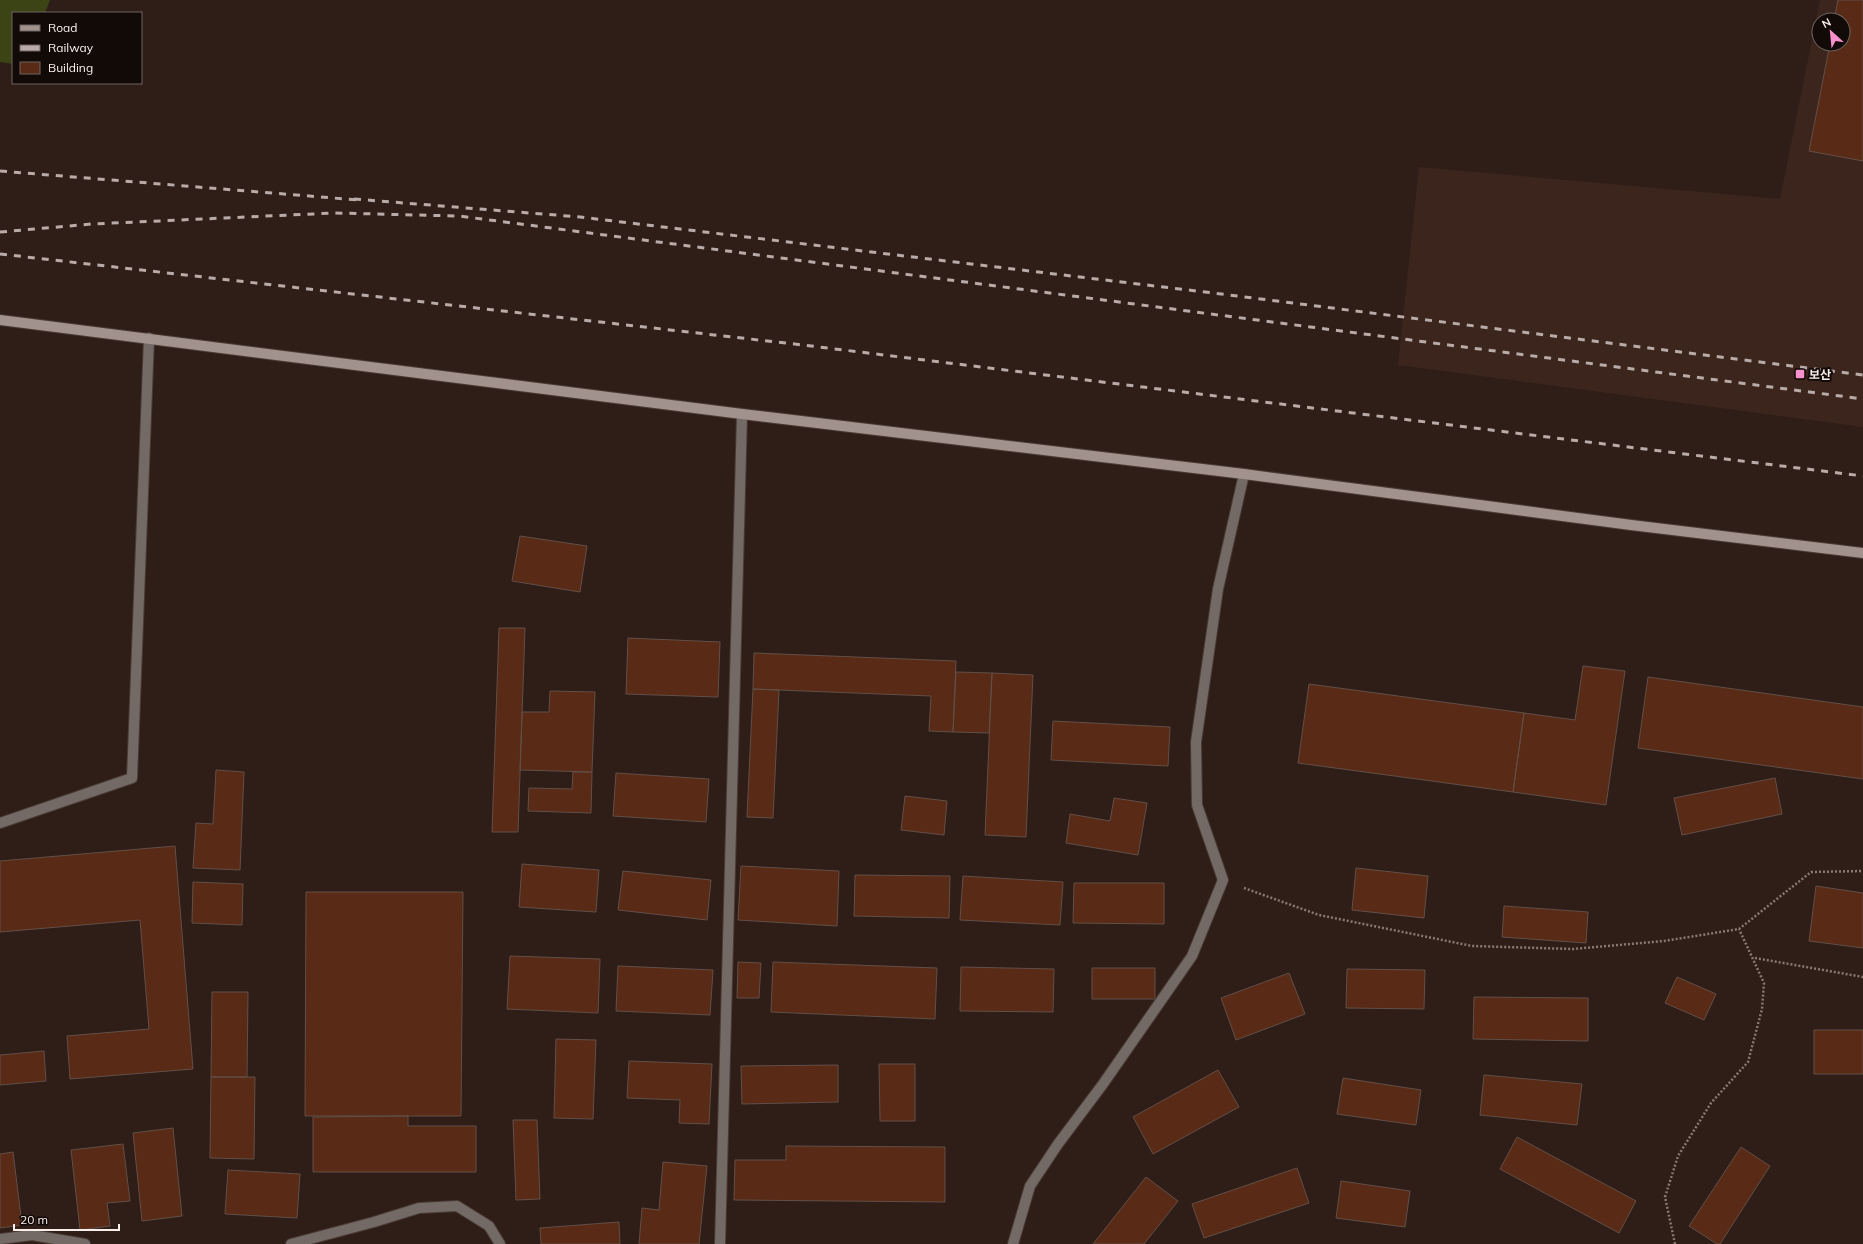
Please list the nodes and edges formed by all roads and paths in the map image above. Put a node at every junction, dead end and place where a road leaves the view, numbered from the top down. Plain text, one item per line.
1 (0, 320) edge
2 (149, 338) junction
3 (742, 414) junction
4 (1244, 474) junction
5 (1863, 553) edge
6 (0, 823) edge
7 (1863, 871) edge
8 (1223, 880) junction
9 (1739, 929) junction
10 (1754, 958) junction
11 (1863, 977) edge
12 (0, 1239) edge
13 (85, 1244) edge
14 (291, 1244) edge
15 (500, 1244) edge
16 (720, 1244) edge
17 (1013, 1244) edge
18 (1675, 1244) edge

1 - 2 main road
2 - 3 main road
2 - 6 street
3 - 4 main road
3 - 16 street
4 - 5 main road
4 - 8 street
7 - 9 path
8 - 9 path
8 - 17 street
9 - 10 path
10 - 11 path
10 - 18 path
12 - 13 street
14 - 15 street

